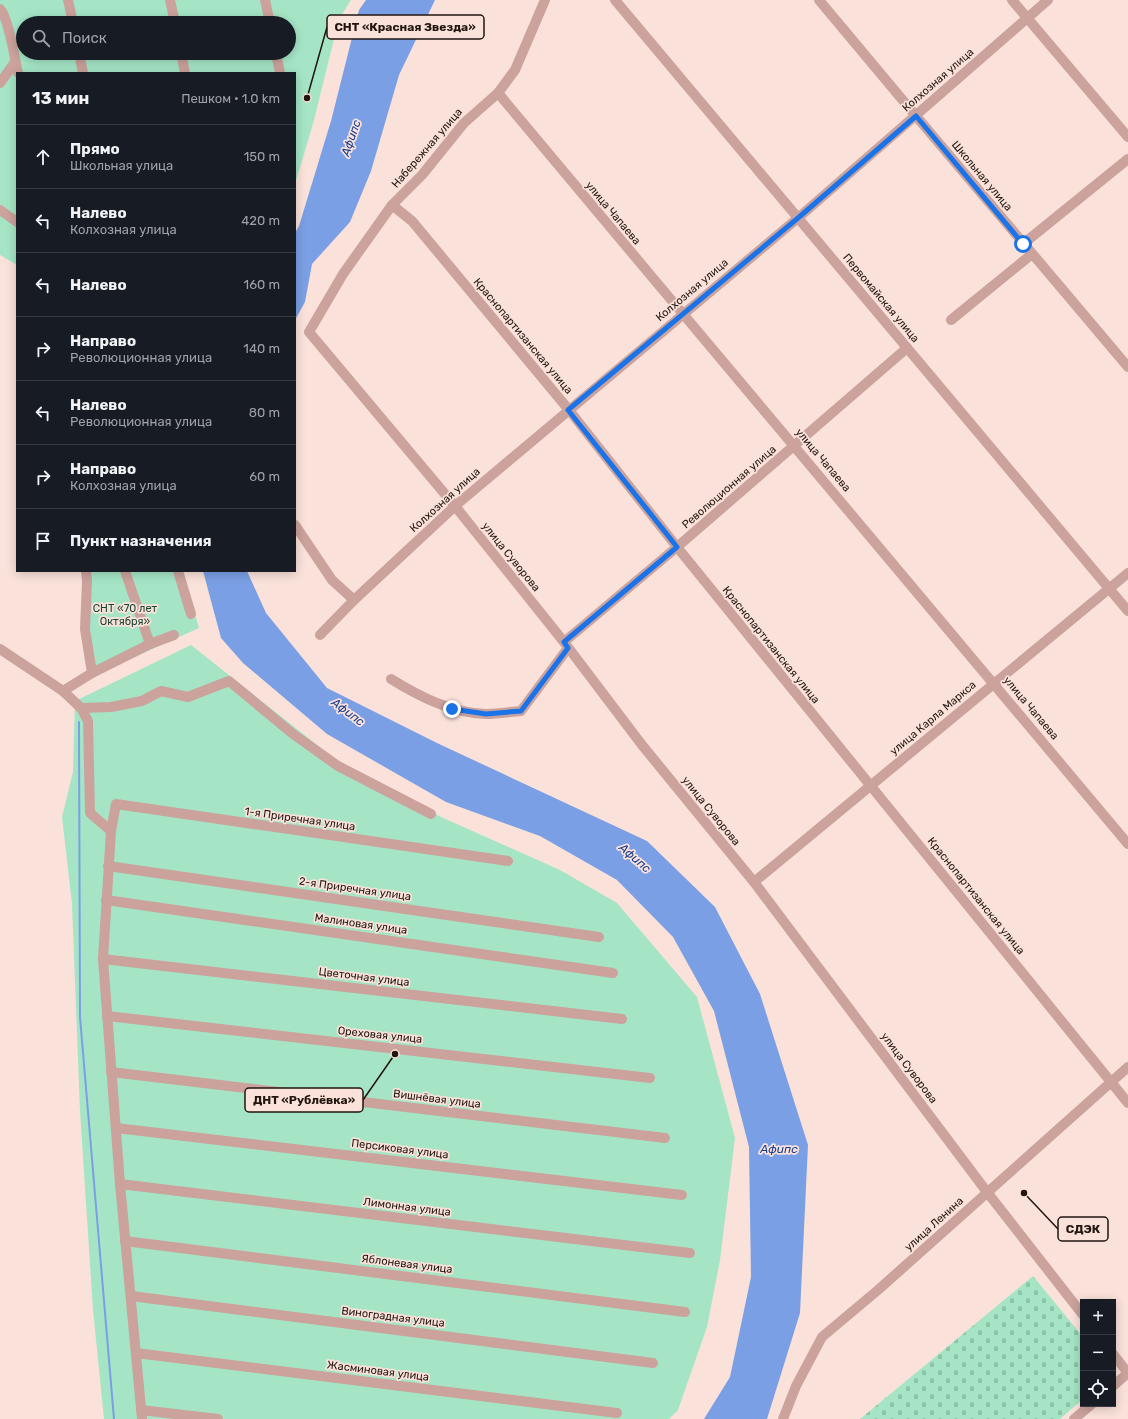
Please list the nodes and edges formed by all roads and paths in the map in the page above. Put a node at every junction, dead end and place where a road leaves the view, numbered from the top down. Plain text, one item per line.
1 (0, 0) edge
2 (68, 0) edge
3 (170, 0) edge
4 (265, 0) edge
5 (545, 0) edge
6 (615, 0) edge
7 (819, 0) edge
8 (1012, 0) edge
9 (1048, 0) edge
10 (1, 10) edge
11 (71, 16) edge
12 (173, 16) edge
13 (268, 16) edge
14 (1027, 18) junction
15 (80, 60) edge
16 (182, 60) edge
17 (277, 60) edge
18 (15, 62) junction
19 (18, 72) edge
20 (83, 72) edge
21 (185, 72) edge
22 (280, 72) edge
23 (0, 84) edge
24 (498, 93) junction
25 (916, 116) junction
26 (1128, 137) edge
27 (1128, 159) edge
28 (392, 205) junction
29 (0, 210) edge
30 (798, 218) junction
31 (16, 221) edge
32 (1023, 244) junction
33 (1032, 254) junction
34 (682, 314) junction
35 (951, 320) dead end
36 (309, 332) joint
37 (907, 348) junction
38 (1128, 367) edge
39 (568, 410) junction
40 (794, 445) junction
41 (455, 506) junction
42 (296, 526) edge
43 (677, 547) junction
44 (86, 572) edge
45 (125, 572) edge
46 (178, 572) edge
47 (1128, 573) edge
48 (1109, 588) junction
49 (354, 600) junction
50 (1128, 611) edge
51 (191, 614) dead end
52 (174, 635) dead end
53 (320, 635) dead end
54 (150, 644) junction
55 (566, 645) junction
56 (0, 649) edge
57 (92, 673) junction
58 (391, 679) dead end
59 (994, 683) junction
60 (63, 691) junction
61 (81, 708) junction
62 (871, 786) junction
63 (432, 814) dead end
64 (110, 831) junction
65 (1128, 844) edge
66 (508, 861) dead end
67 (108, 866) junction
68 (754, 882) junction
69 (106, 900) junction
70 (599, 937) dead end
71 (103, 959) junction
72 (613, 973) dead end
73 (107, 1016) junction
74 (622, 1019) dead end
75 (1128, 1067) edge
76 (112, 1072) junction
77 (650, 1078) dead end
78 (1110, 1082) junction
79 (1128, 1103) edge
80 (116, 1128) junction
81 (665, 1138) dead end
82 (120, 1184) junction
83 (987, 1192) junction
84 (682, 1195) dead end
85 (125, 1240) junction
86 (690, 1253) dead end
87 (131, 1296) junction
88 (1080, 1311) edge
89 (685, 1312) dead end
90 (136, 1353) junction
91 (1116, 1358) edge
92 (653, 1362) dead end
93 (1128, 1373) edge
94 (1116, 1383) edge
95 (1088, 1407) edge
96 (617, 1413) dead end
97 (142, 1414) edge
98 (218, 1419) edge
99 (783, 1419) edge
100 (1074, 1419) edge

1 - 10 street
2 - 11 street
3 - 12 street
4 - 13 street
5 - 24 street, Набережная улица
6 - 30 street, Первомайская улица
7 - 25 street, Школьная улица
8 - 14 street
9 - 14 street, Колхозная улица
10 - 18 street
14 - 25 street, Колхозная улица
14 - 26 street
15 - 20 street
16 - 21 street
17 - 22 street
18 - 19 street
18 - 23 street
24 - 28 street, Набережная улица
24 - 34 street, улица Чапаева
25 - 30 street, Колхозная улица
25 - 32 street, Школьная улица
27 - 32 street
28 - 36 street, Набережная улица
28 - 39 street, Краснопартизанская улица
29 - 31 street
30 - 34 street, Колхозная улица
30 - 37 street, Первомайская улица
32 - 33 street, Школьная улица
33 - 35 street
33 - 38 street, Школьная улица
34 - 39 street, Колхозная улица
34 - 40 street, улица Чапаева
36 - 41 street, улица Суворова
37 - 40 street, Революционная улица
37 - 48 street, Первомайская улица
39 - 41 street, Колхозная улица
39 - 43 street, Краснопартизанская улица
40 - 43 street, Революционная улица
40 - 59 street, улица Чапаева
41 - 49 street, Колхозная улица
41 - 55 street, улица Суворова
42 - 49 street
43 - 55 street, Революционная улица
43 - 62 street, Краснопартизанская улица
44 - 57 street
45 - 54 street
46 - 51 street
47 - 48 street, улица Карла Маркса
48 - 50 street, Первомайская улица
48 - 59 street, улица Карла Маркса
49 - 53 street, Колхозная улица
52 - 54 street
54 - 57 street
55 - 58 street, Революционная улица
55 - 68 street, улица Суворова
56 - 60 street
57 - 60 street
59 - 62 street, улица Карла Маркса
59 - 65 street, улица Чапаева
60 - 61 street
61 - 63 street
61 - 64 street
62 - 68 street, улица Карла Маркса
62 - 78 street, Краснопартизанская улица
64 - 66 street, 1-я Приречная улица
64 - 67 street
67 - 69 street
67 - 70 street, 2-я Приречная улица
68 - 83 street, улица Суворова
69 - 71 street
69 - 72 street, Малиновая улица
71 - 73 street
71 - 74 street, Цветочная улица
73 - 76 street
73 - 77 street, Ореховая улица
75 - 78 street, улица Ленина
76 - 80 street
76 - 81 street, Вишнёвая улица
78 - 79 street, Краснопартизанская улица
78 - 83 street, улица Ленина
80 - 82 street
80 - 84 street, Персиковая улица
82 - 85 street
82 - 86 street, Лимонная улица
83 - 88 street, улица Суворова
83 - 99 street, улица Ленина
85 - 87 street
85 - 89 street, Яблоневая улица
87 - 90 street
87 - 92 street, Виноградная улица
90 - 96 street, Жасминовая улица
90 - 97 street
91 - 93 street
93 - 94 street
95 - 100 street
97 - 98 street

